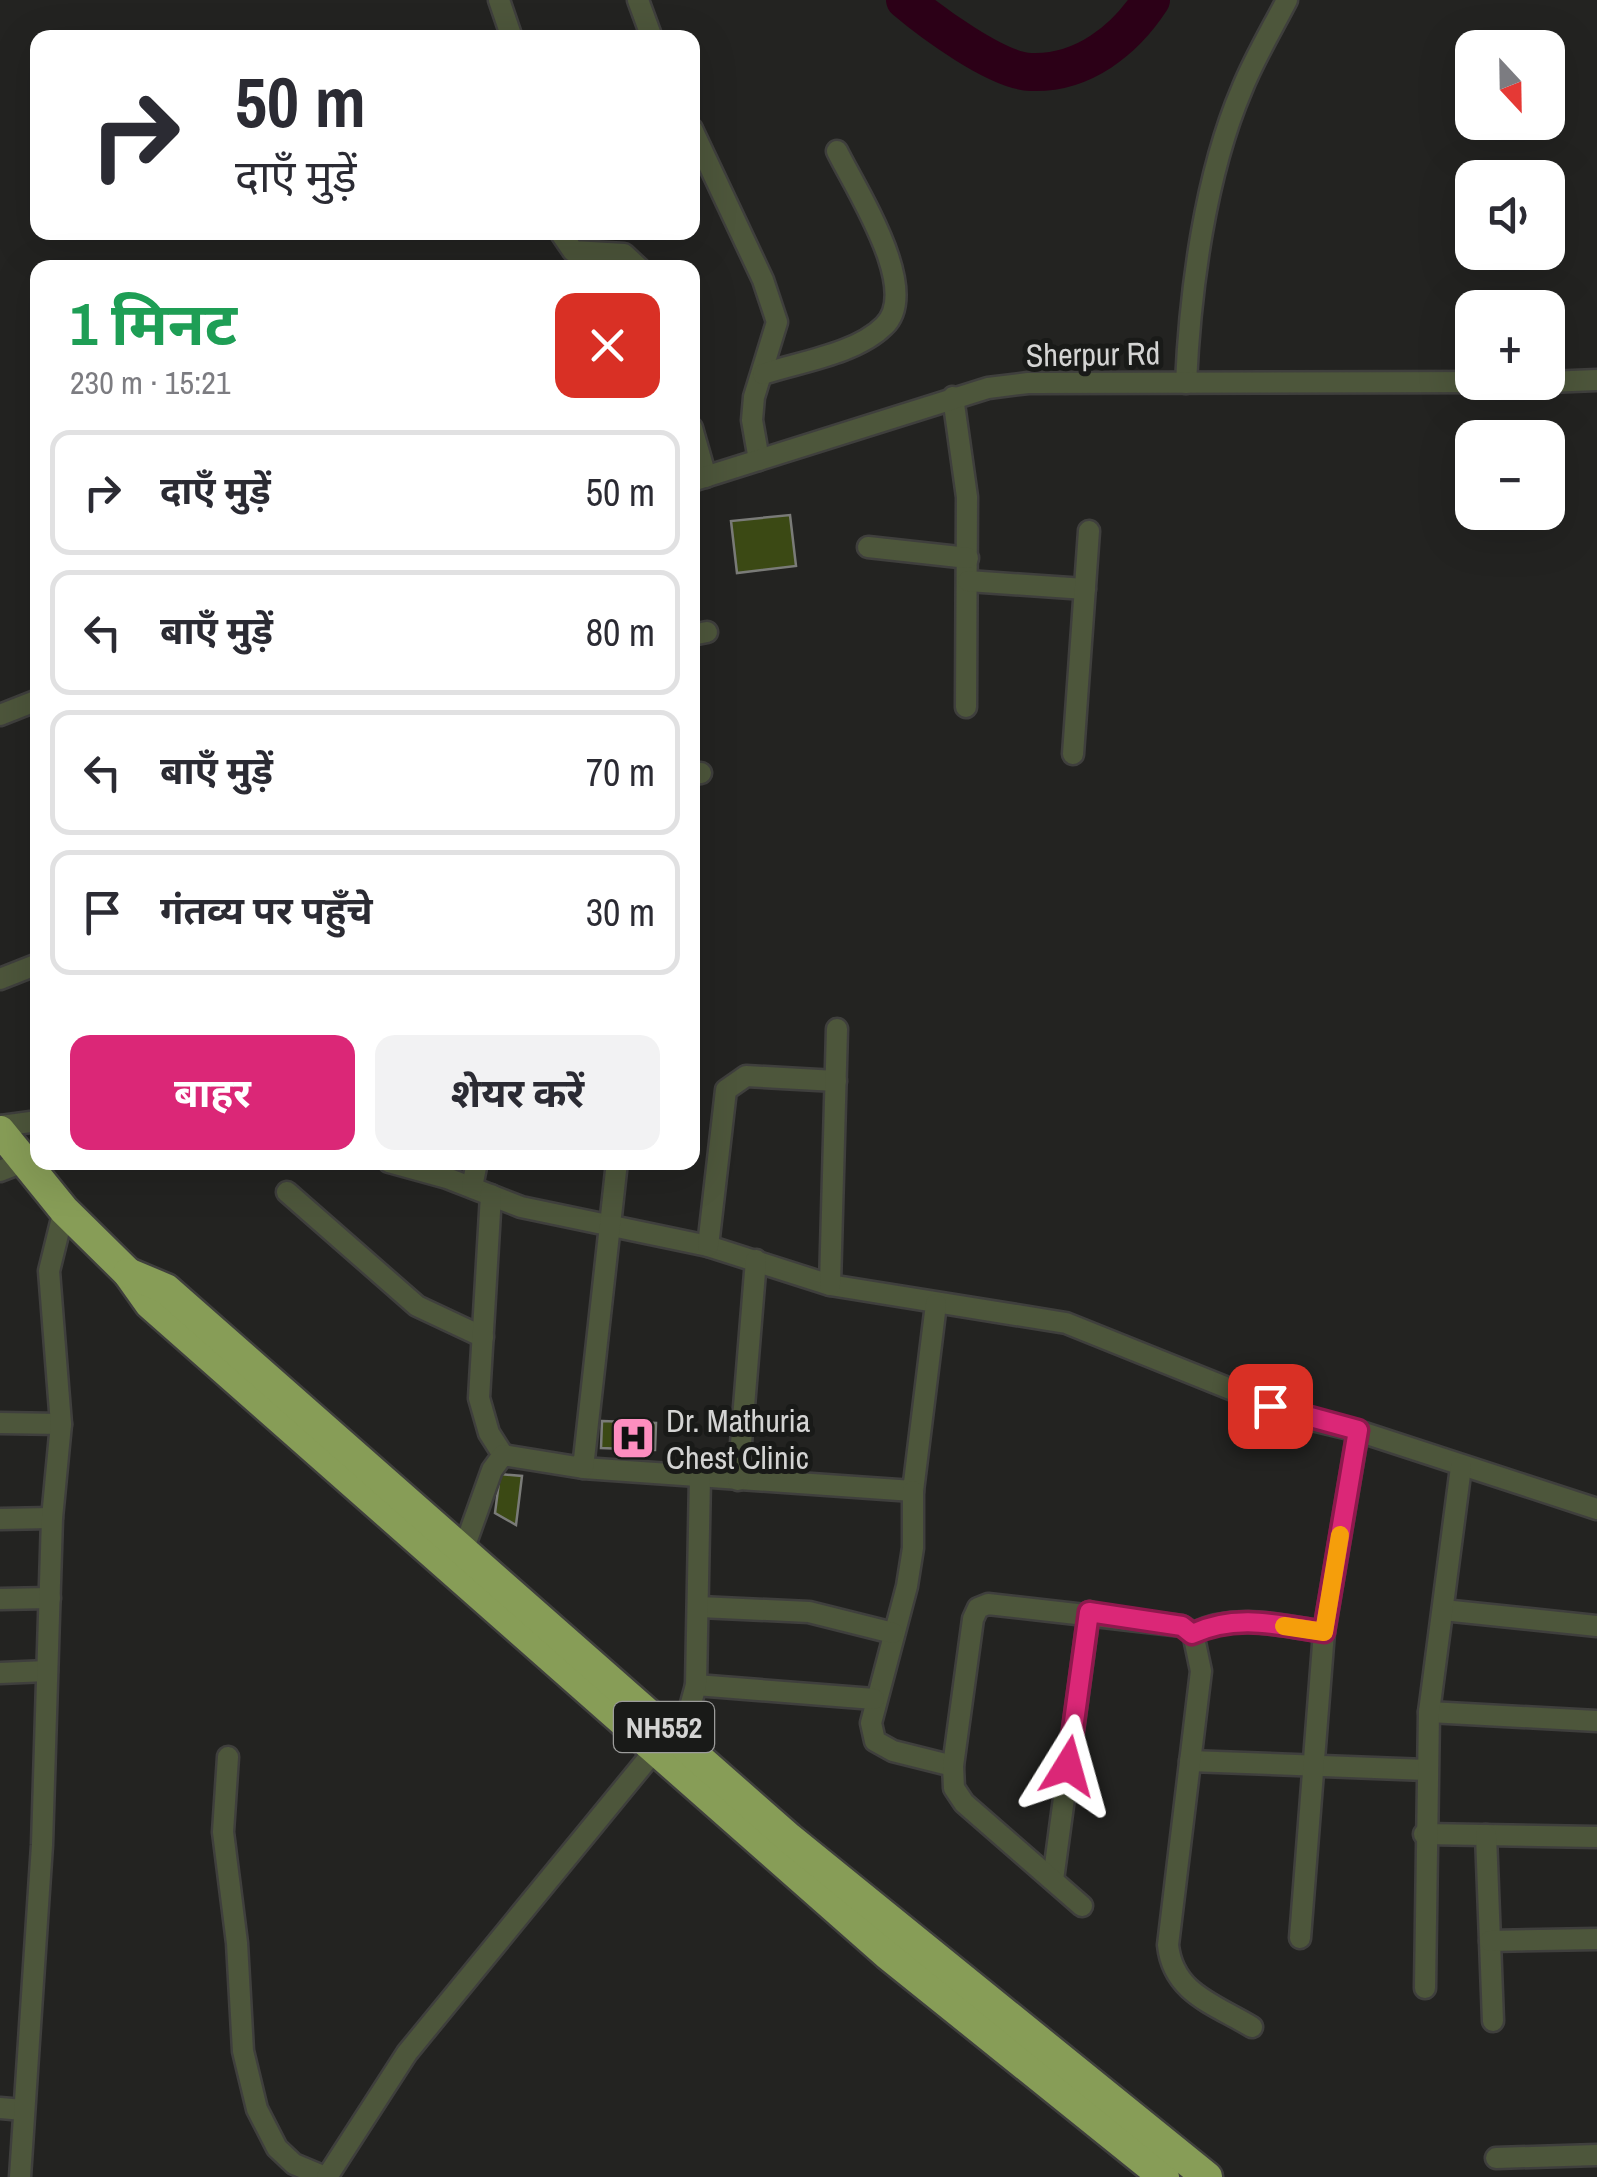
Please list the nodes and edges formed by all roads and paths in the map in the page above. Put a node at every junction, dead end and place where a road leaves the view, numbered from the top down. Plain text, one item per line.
1 (499, 0) edge
2 (638, 0) edge
3 (1287, 0) edge
4 (509, 30) edge
5 (649, 30) edge
6 (700, 147) edge
7 (837, 151) dead end
8 (565, 240) edge
9 (630, 260) edge
10 (763, 374) junction
11 (1597, 380) edge
12 (1565, 381) edge
13 (1455, 382) edge
14 (1186, 384) junction
15 (953, 397) junction
16 (759, 460) junction
17 (700, 479) edge
18 (1088, 530) dead end
19 (868, 547) dead end
20 (968, 558) junction
21 (968, 581) junction
22 (1084, 590) junction
23 (30, 703) edge
24 (966, 706) dead end
25 (0, 714) edge
26 (1072, 754) dead end
27 (30, 967) edge
28 (0, 979) edge
29 (837, 1028) dead end
30 (836, 1081) junction
31 (30, 1122) edge
32 (0, 1128) edge
33 (12, 1167) edge
34 (415, 1170) edge
35 (478, 1170) edge
36 (616, 1170) edge
37 (482, 1191) junction
38 (287, 1192) dead end
39 (64, 1210) junction
40 (608, 1222) junction
41 (708, 1246) junction
42 (756, 1260) junction
43 (128, 1273) junction
44 (830, 1285) junction
45 (936, 1304) junction
46 (483, 1337) junction
47 (0, 1423) edge
48 (61, 1424) junction
49 (1358, 1430) junction
50 (503, 1455) junction
51 (1462, 1467) junction
52 (583, 1468) junction
53 (700, 1477) junction
54 (738, 1480) junction
55 (913, 1491) junction
56 (1597, 1509) edge
57 (52, 1518) junction
58 (0, 1519) edge
59 (463, 1551) junction
60 (50, 1598) junction
61 (0, 1599) edge
62 (700, 1607) junction
63 (1443, 1610) junction
64 (1089, 1612) junction
65 (1597, 1626) edge
66 (1324, 1632) junction
67 (893, 1633) junction
68 (1192, 1634) junction
69 (47, 1671) junction
70 (0, 1673) edge
71 (696, 1685) junction
72 (874, 1698) junction
73 (1429, 1712) junction
74 (1597, 1721) edge
75 (662, 1741) junction
76 (228, 1757) dead end
77 (1190, 1761) junction
78 (1312, 1765) junction
79 (953, 1766) junction
80 (1427, 1770) junction
81 (1424, 1834) junction
82 (1486, 1835) junction
83 (1597, 1837) edge
84 (1053, 1880) junction
85 (1082, 1906) dead end
86 (1300, 1938) dead end
87 (1597, 1938) edge
88 (1490, 1941) junction
89 (1424, 1988) dead end
90 (1493, 2021) dead end
91 (1252, 2026) dead end
92 (0, 2108) edge
93 (23, 2110) junction
94 (1597, 2155) edge
95 (1496, 2158) dead end
96 (20, 2177) edge
97 (326, 2177) edge
98 (1164, 2177) edge
99 (1207, 2177) edge

1 - 4 street
2 - 5 street
3 - 14 street
6 - 10 street
7 - 10 street
8 - 9 street
10 - 16 street
11 - 12 street
13 - 14 street, Sherpur Rd
14 - 15 street, Sherpur Rd
15 - 16 street, Sherpur Rd
15 - 20 street
16 - 17 street, Sherpur Rd
18 - 22 street
19 - 20 street
20 - 21 street
21 - 22 street
21 - 24 street
22 - 26 street
23 - 25 street
27 - 28 street
29 - 30 street
30 - 41 street
30 - 44 street
31 - 32 street
32 - 33 highway, NH552
33 - 39 highway, NH552
34 - 37 street
35 - 37 street
36 - 40 street
37 - 40 street
37 - 46 street
38 - 46 street
39 - 43 highway, NH552
39 - 48 street
40 - 41 street
40 - 52 street
41 - 42 street
42 - 44 street
42 - 54 street
43 - 59 highway, NH552
43 - 75 highway, NH552
44 - 45 street
45 - 49 street
45 - 55 street
46 - 50 street
47 - 48 street
48 - 57 street
49 - 51 street
49 - 66 street
50 - 52 street
50 - 59 street
51 - 56 street
51 - 63 street
52 - 53 street
53 - 54 street
53 - 62 street
54 - 55 street
55 - 67 street
57 - 58 street
57 - 60 street
59 - 75 highway, NH552
60 - 61 street
60 - 69 street
62 - 67 street
62 - 71 street
63 - 65 street
63 - 73 street
64 - 68 street
64 - 79 street
64 - 84 street
66 - 68 street
66 - 78 street
67 - 72 street
68 - 77 street
69 - 70 street
69 - 93 street
71 - 72 street
71 - 75 street
72 - 79 street
73 - 74 street
73 - 80 street
75 - 97 street
75 - 98 highway, NH552
75 - 99 highway, NH552
76 - 97 street
77 - 78 street
77 - 91 street
78 - 80 street
78 - 86 street
79 - 84 street
80 - 81 street
81 - 82 street
81 - 89 street
82 - 83 street
82 - 88 street
84 - 85 street
87 - 88 street
88 - 90 street
92 - 93 street
93 - 96 street
94 - 95 street

